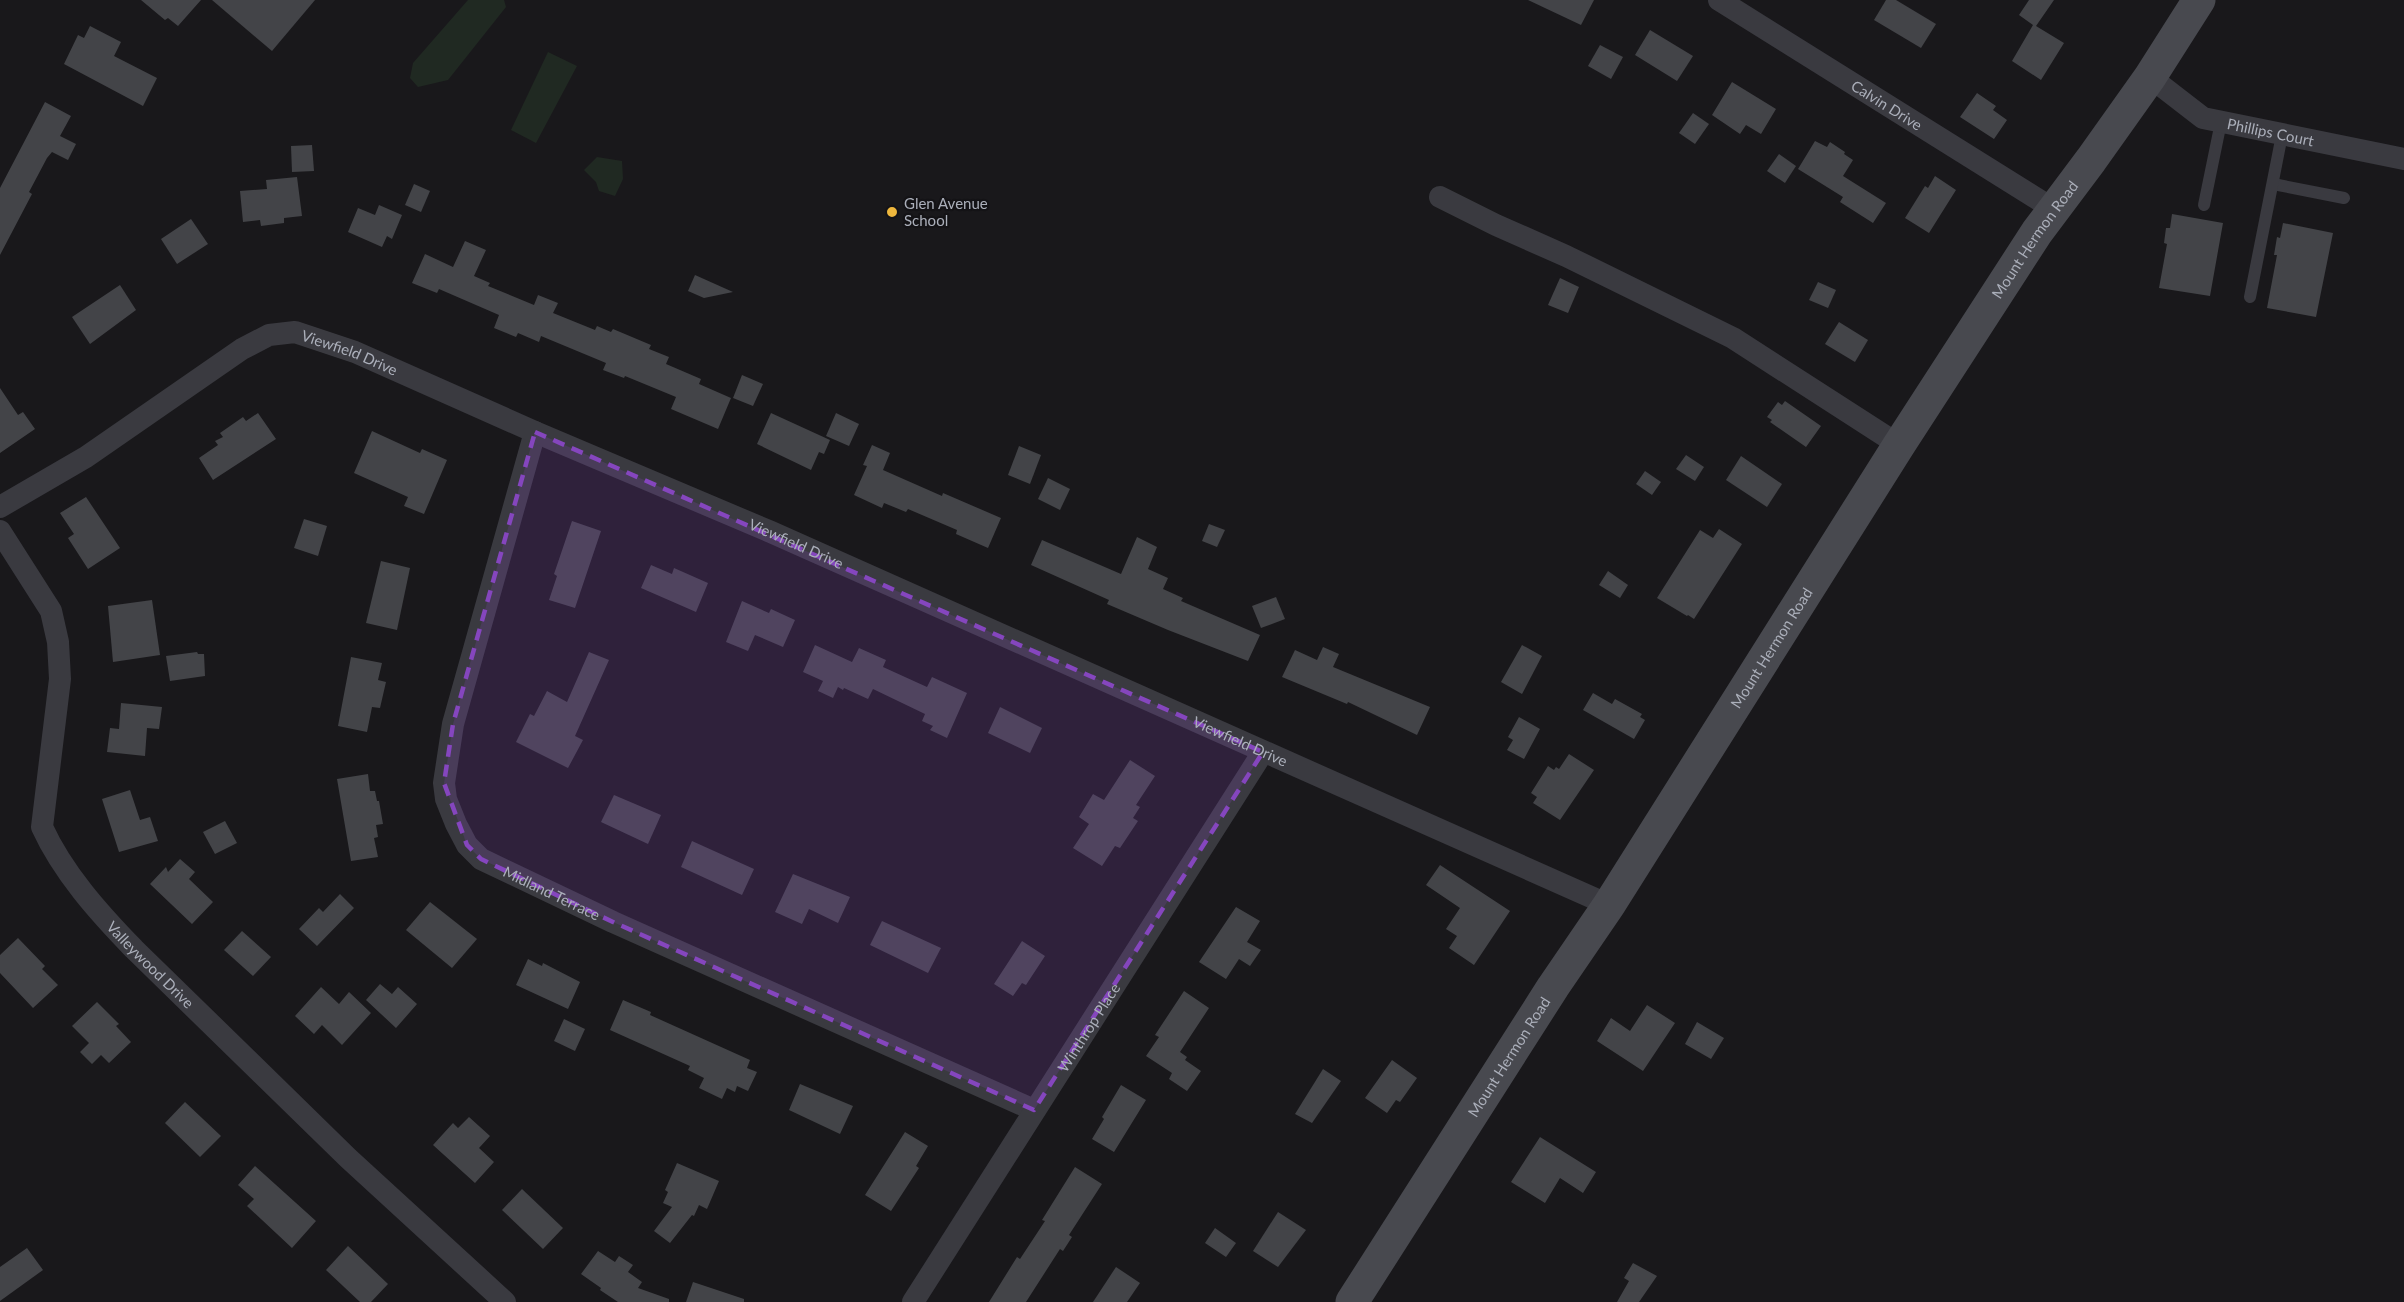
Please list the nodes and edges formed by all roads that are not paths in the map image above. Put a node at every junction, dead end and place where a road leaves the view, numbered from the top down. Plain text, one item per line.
1 (1719, 0) edge
2 (2199, 0) edge
3 (2150, 77) junction
4 (2221, 122) junction
5 (2282, 135) junction
6 (2404, 159) edge
7 (2273, 184) junction
8 (1440, 197) dead end
9 (2344, 198) dead end
10 (2204, 206) dead end
11 (2055, 210) junction
12 (2250, 297) dead end
13 (535, 432) junction
14 (1899, 445) junction
15 (0, 507) edge
16 (0, 531) edge
17 (1263, 752) junction
18 (1609, 905) junction
19 (1034, 1110) junction
20 (505, 1302) edge
21 (913, 1302) edge
22 (1352, 1302) edge

1 - 11 street, Calvin Drive
2 - 3 main road, Mount Hermon Road
3 - 4 street, Phillips Court
3 - 11 main road, Mount Hermon Road
4 - 5 street, Phillips Court
4 - 10 lane
5 - 6 street, Phillips Court
5 - 7 lane
7 - 9 lane
7 - 12 lane
8 - 14 street
11 - 14 main road, Mount Hermon Road
13 - 15 street, Viewfield Drive
13 - 17 street, Viewfield Drive
13 - 19 street, Midland Terrace
14 - 18 main road, Mount Hermon Road
16 - 20 street, Valleywood Drive
17 - 18 street, Viewfield Drive
17 - 19 street, Winthrop Place
18 - 22 main road, Mount Hermon Road
19 - 21 street, Winthrop Place

